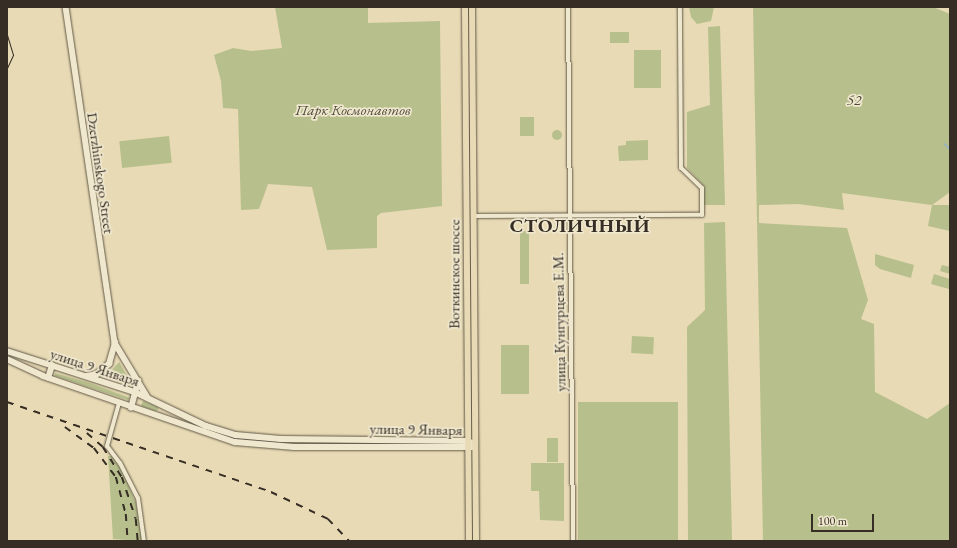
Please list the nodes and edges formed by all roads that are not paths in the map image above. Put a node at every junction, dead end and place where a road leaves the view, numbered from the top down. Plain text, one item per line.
1 (66, 7) edge
2 (465, 7) edge
3 (472, 7) edge
4 (568, 7) edge
5 (680, 7) edge
6 (474, 216) junction
7 (570, 216) junction
8 (115, 343) junction
9 (7, 351) edge
10 (7, 359) edge
11 (52, 366) junction
12 (83, 376) junction
13 (48, 378) junction
14 (138, 381) junction
15 (135, 392) junction
16 (148, 398) junction
17 (119, 403) junction
18 (131, 408) junction
19 (294, 439) junction
20 (468, 441) junction
21 (476, 445) junction
22 (294, 447) junction
23 (468, 449) junction
24 (144, 541) edge
25 (469, 541) edge
26 (476, 541) edge
27 (573, 541) edge

1 - 8 main road, Dzerzhinskogo Street
2 - 20 main road, Воткинское шоссе
3 - 6 main road, Воткинское шоссе
4 - 7 street, улица Кунгурцева Е.М.
5 - 7 street
6 - 7 street
6 - 21 main road, Воткинское шоссе
7 - 27 street, улица Кунгурцева Е.М.
8 - 12 main road, Dzerzhinskogo Street
8 - 14 main road, Dzerzhinskogo Street
9 - 11 main road, улица 9 Января
10 - 13 main road, улица 9 Января
11 - 12 main road, улица 9 Января
11 - 13 main road
12 - 15 main road, улица 9 Января
13 - 17 main road, улица 9 Января
14 - 15 main road
14 - 16 main road, Dzerzhinskogo Street
15 - 16 main road, улица 9 Января
15 - 18 main road
16 - 19 main road, улица 9 Января
17 - 18 main road, улица 9 Января
17 - 24 street
18 - 22 main road, улица 9 Января
19 - 20 main road, улица 9 Января
19 - 22 main road
20 - 21 main road, улица 9 Января
20 - 23 main road, Воткинское шоссе
21 - 23 main road, улица 9 Января
21 - 26 main road, Воткинское шоссе
22 - 23 main road, улица 9 Января
23 - 25 main road, Воткинское шоссе

